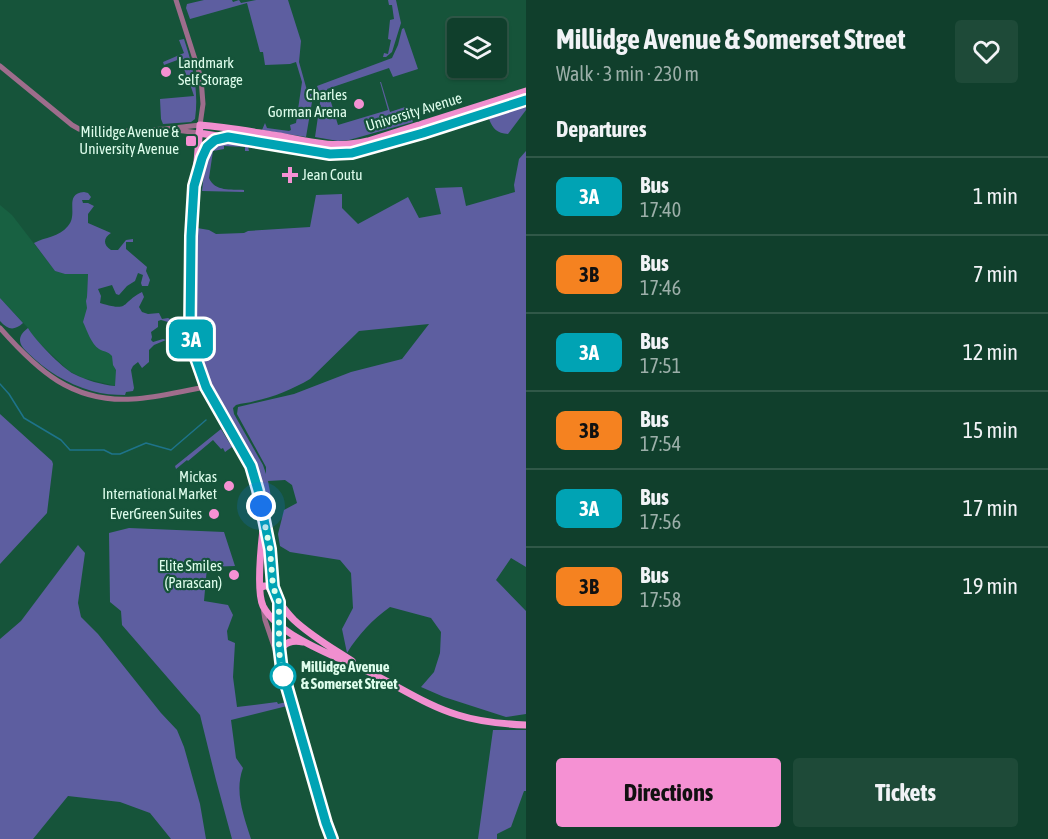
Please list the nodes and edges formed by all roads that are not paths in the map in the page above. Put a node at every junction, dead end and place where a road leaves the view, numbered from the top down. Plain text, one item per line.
1 (177, 0) edge
2 (0, 66) edge
3 (526, 91) edge
4 (526, 100) edge
5 (201, 124) junction
6 (165, 129) junction
7 (199, 133) junction
8 (228, 137) junction
9 (194, 186) junction
10 (0, 328) edge
11 (206, 387) junction
12 (264, 518) junction
13 (260, 588) junction
14 (279, 602) junction
15 (263, 605) junction
16 (279, 625) junction
17 (308, 644) junction
18 (279, 651) junction
19 (282, 670) junction
20 (374, 675) junction
21 (526, 726) edge
22 (332, 839) edge

1 - 5 street
2 - 6 street
3 - 5 main road, University Avenue
4 - 8 main road, University Avenue
5 - 6 street
5 - 7 main road
6 - 7 street
7 - 8 main road, University Avenue
7 - 9 main road
8 - 9 main road
9 - 11 main road
10 - 11 street
11 - 12 main road
12 - 13 main road
12 - 14 main road
13 - 14 main road
13 - 15 main road
14 - 16 street
14 - 20 main road
15 - 16 main road
15 - 19 street
16 - 17 main road
16 - 18 street
17 - 18 main road
17 - 20 main road
18 - 19 street
19 - 22 street
20 - 21 main road

